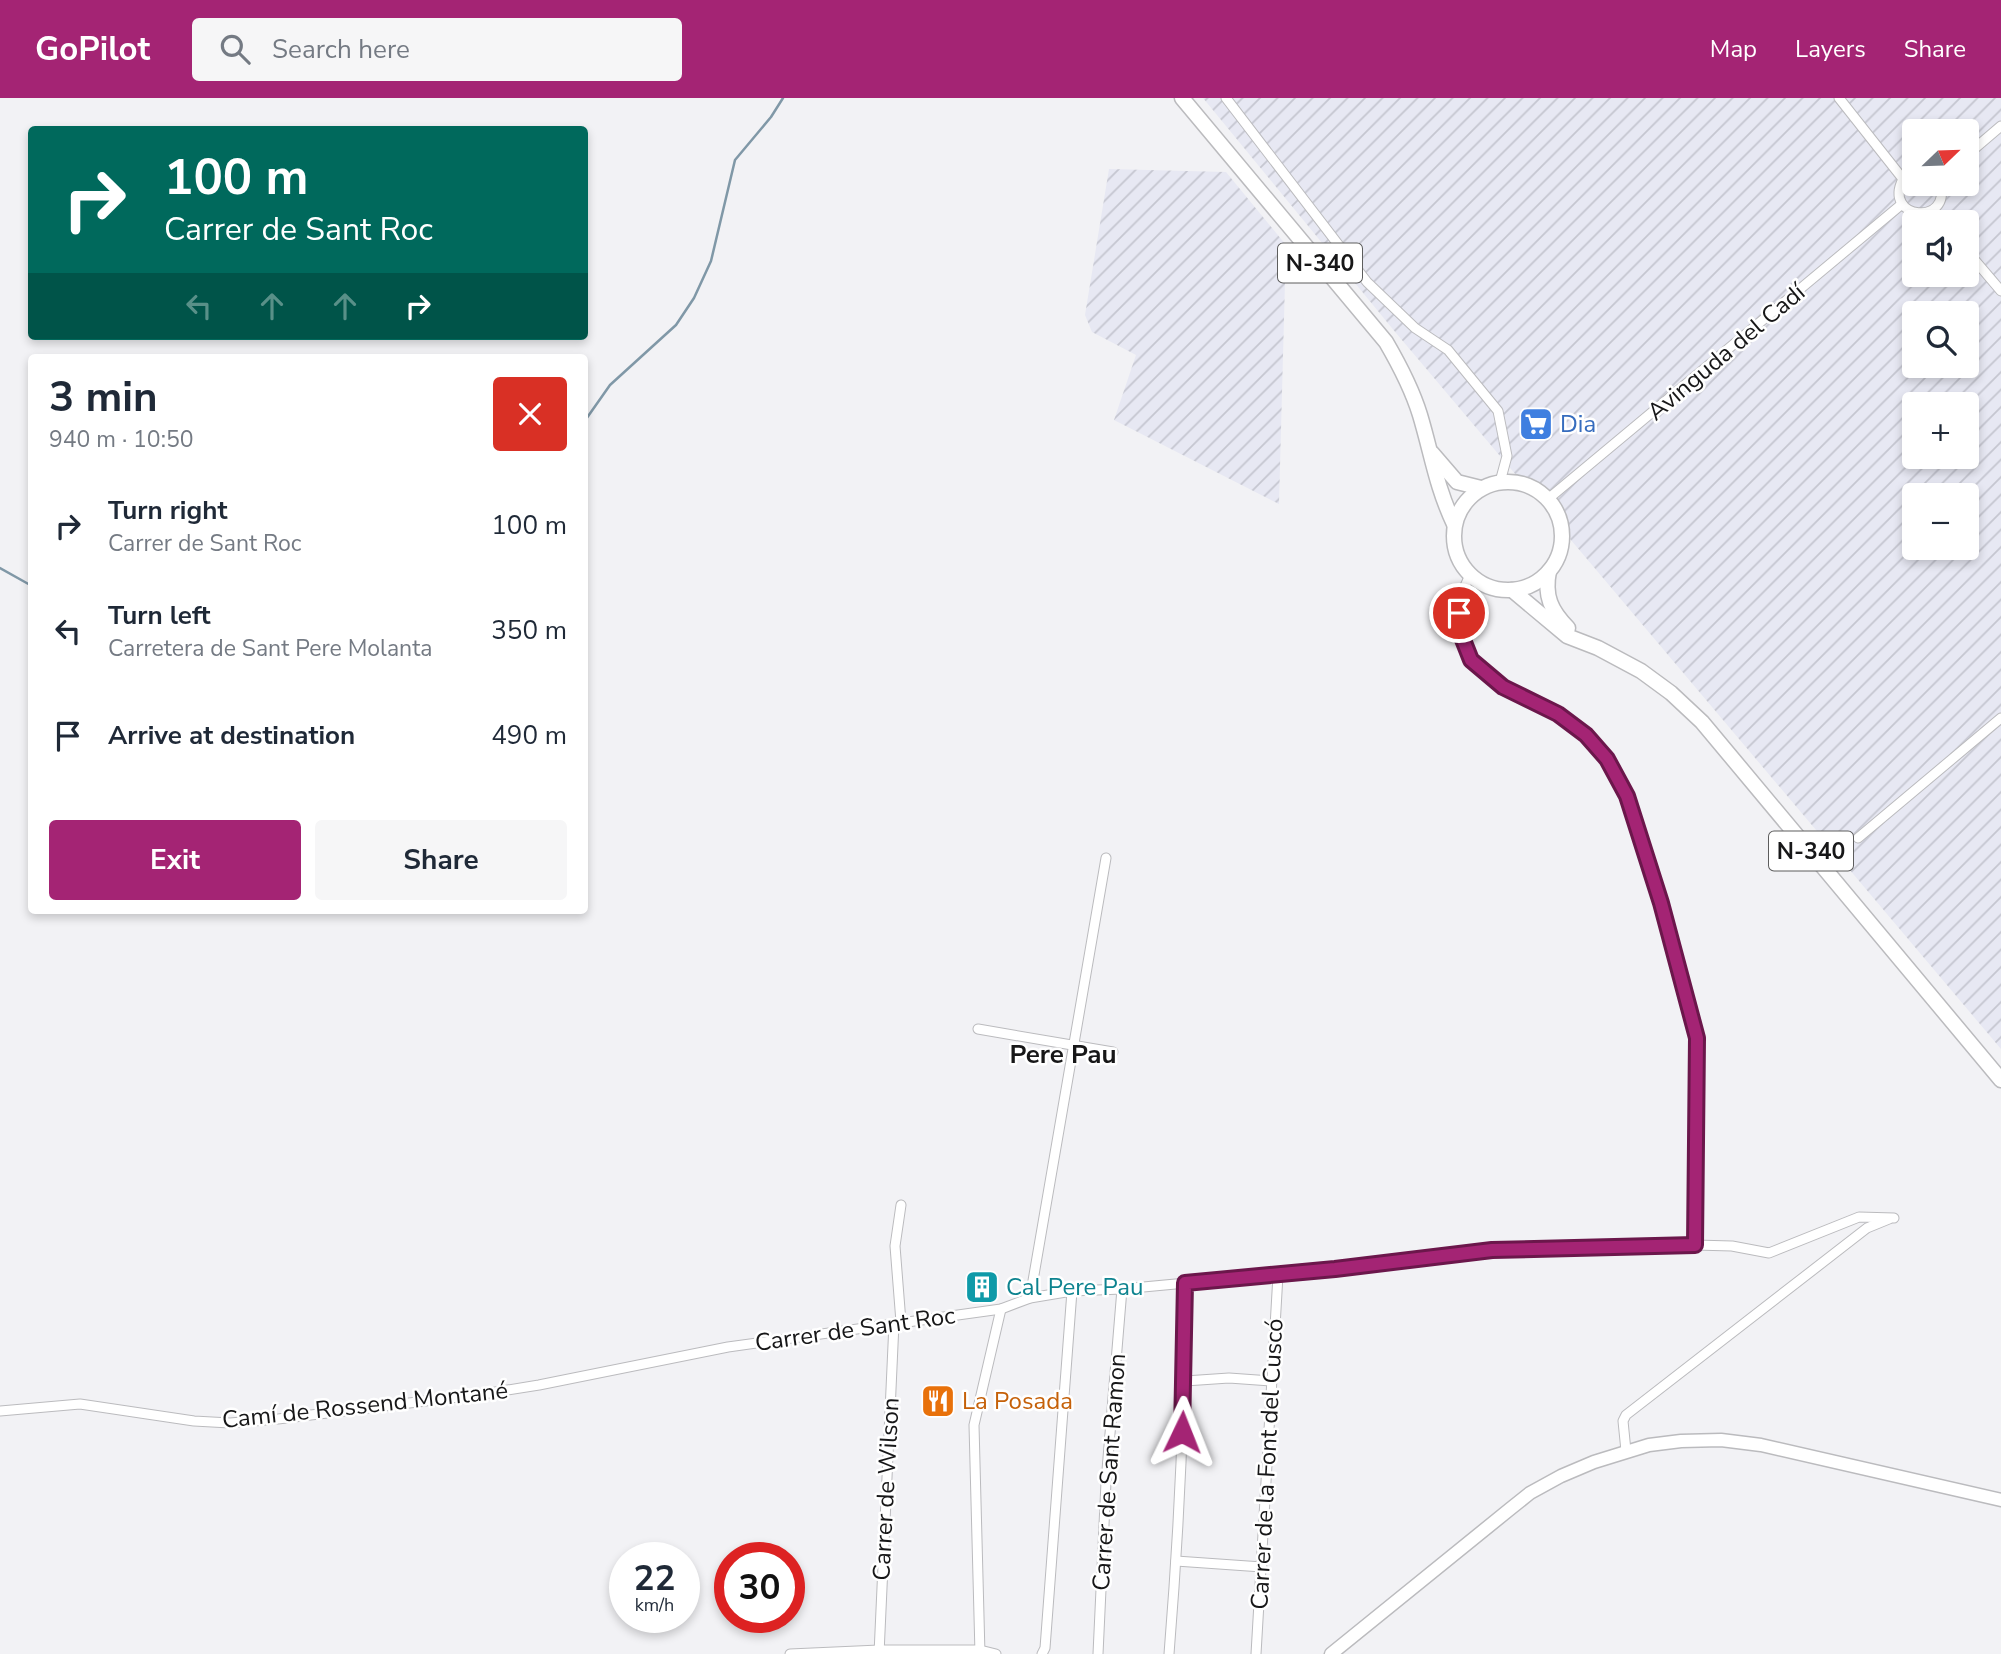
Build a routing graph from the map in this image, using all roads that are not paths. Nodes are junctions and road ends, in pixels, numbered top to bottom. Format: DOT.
graph roads {
  1 [pos="1182,98"];
  2 [pos="1839,98"];
  3 [pos="1232,100"];
  4 [pos="2001,126"];
  5 [pos="1979,145"];
  6 [pos="1902,178"];
  7 [pos="1902,182"];
  8 [pos="1941,196"];
  9 [pos="1902,204"];
  10 [pos="1910,210"];
  11 [pos="1933,210"];
  12 [pos="1979,265"];
  13 [pos="2001,291"];
  14 [pos="1427,446"];
  15 [pos="1500,482"];
  16 [pos="1481,488"];
  17 [pos="1548,499"];
  18 [pos="1454,524"];
  19 [pos="1549,571"];
  20 [pos="1470,575"];
  21 [pos="1511,590"];
  22 [pos="1598,648"];
  23 [pos="2001,718"];
  24 [pos="1858,838"];
  25 [pos="1106,858"];
  26 [pos="978,1029"];
  27 [pos="1075,1046"];
  28 [pos="1113,1052"];
  29 [pos="2001,1080"];
  30 [pos="901,1205"];
  31 [pos="1695,1245"];
  32 [pos="1278,1275"];
  33 [pos="1185,1283"];
  34 [pos="1122,1289"];
  35 [pos="1072,1291"];
  36 [pos="1030,1298"];
  37 [pos="1001,1309"];
  38 [pos="897,1323"];
  39 [pos="728,1347"];
  40 [pos="1185,1381"];
  41 [pos="1271,1381"];
  42 [pos="0,1411"];
  43 [pos="1626,1451"];
  44 [pos="2001,1500"];
  45 [pos="1177,1561"];
  46 [pos="1262,1567"];
  47 [pos="879,1652"];
  48 [pos="980,1652"];
  49 [pos="790,1654"];
  50 [pos="996,1654"];
  51 [pos="1042,1654"];
  52 [pos="1098,1654"];
  53 [pos="1169,1654"];
  54 [pos="1256,1654"];
  55 [pos="1331,1654"];
  1 -- 14 [label="main road, N-340"];
  2 -- 6 [label="street"];
  3 -- 15 [label="street"];
  4 -- 5 [label="street"];
  7 -- 9 [label="street"];
  8 -- 11 [label="street"];
  9 -- 10 [label="street"];
  9 -- 17 [label="street, Avinguda del Cadí"];
  12 -- 13 [label="street"];
  14 -- 16 [label="main road, N-340"];
  14 -- 18 [label="main road, N-340"];
  15 -- 16 [label="main road"];
  15 -- 17 [label="main road"];
  16 -- 18 [label="main road"];
  17 -- 19 [label="main road, N-340"];
  18 -- 20 [label="main road, N-340"];
  19 -- 21 [label="main road"];
  19 -- 22 [label="main road, N-340"];
  20 -- 21 [label="main road, N-340"];
  20 -- 31 [label="street"];
  21 -- 22 [label="main road, N-340"];
  22 -- 29 [label="main road, N-340"];
  23 -- 24 [label="street"];
  25 -- 27 [label="street"];
  26 -- 27 [label="street"];
  27 -- 28 [label="street"];
  27 -- 36 [label="street"];
  30 -- 38 [label="street, Carrer de Wilson"];
  31 -- 32 [label="street, Carrer de Sant Roc"];
  31 -- 43 [label="street, Carrer de Sant Roc"];
  32 -- 33 [label="street, Carrer de Sant Roc"];
  32 -- 41 [label="street, Carrer de la Font del Cuscó"];
  33 -- 34 [label="street, Carrer de Sant Roc"];
  33 -- 40 [label="street"];
  34 -- 35 [label="street, Carrer de Sant Roc"];
  34 -- 52 [label="street, Carrer de Sant Ramon"];
  35 -- 36 [label="street, Carrer de Sant Roc"];
  35 -- 51 [label="street"];
  36 -- 37 [label="street, Carrer de Sant Roc"];
  37 -- 38 [label="street, Carrer de Sant Roc"];
  37 -- 48 [label="street"];
  38 -- 39 [label="street, Carrer de Sant Roc"];
  38 -- 47 [label="street, Carrer de Wilson"];
  39 -- 42 [label="street, Camí de Rossend Montané"];
  40 -- 41 [label="street"];
  40 -- 45 [label="street"];
  41 -- 46 [label="street, Carrer de la Font del Cuscó"];
  43 -- 44 [label="street"];
  43 -- 55 [label="street"];
  45 -- 46 [label="street"];
  45 -- 53 [label="street"];
  46 -- 54 [label="street, Carrer de la Font del Cuscó"];
  47 -- 48 [label="street"];
  47 -- 49 [label="street"];
  48 -- 50 [label="street"];
}
